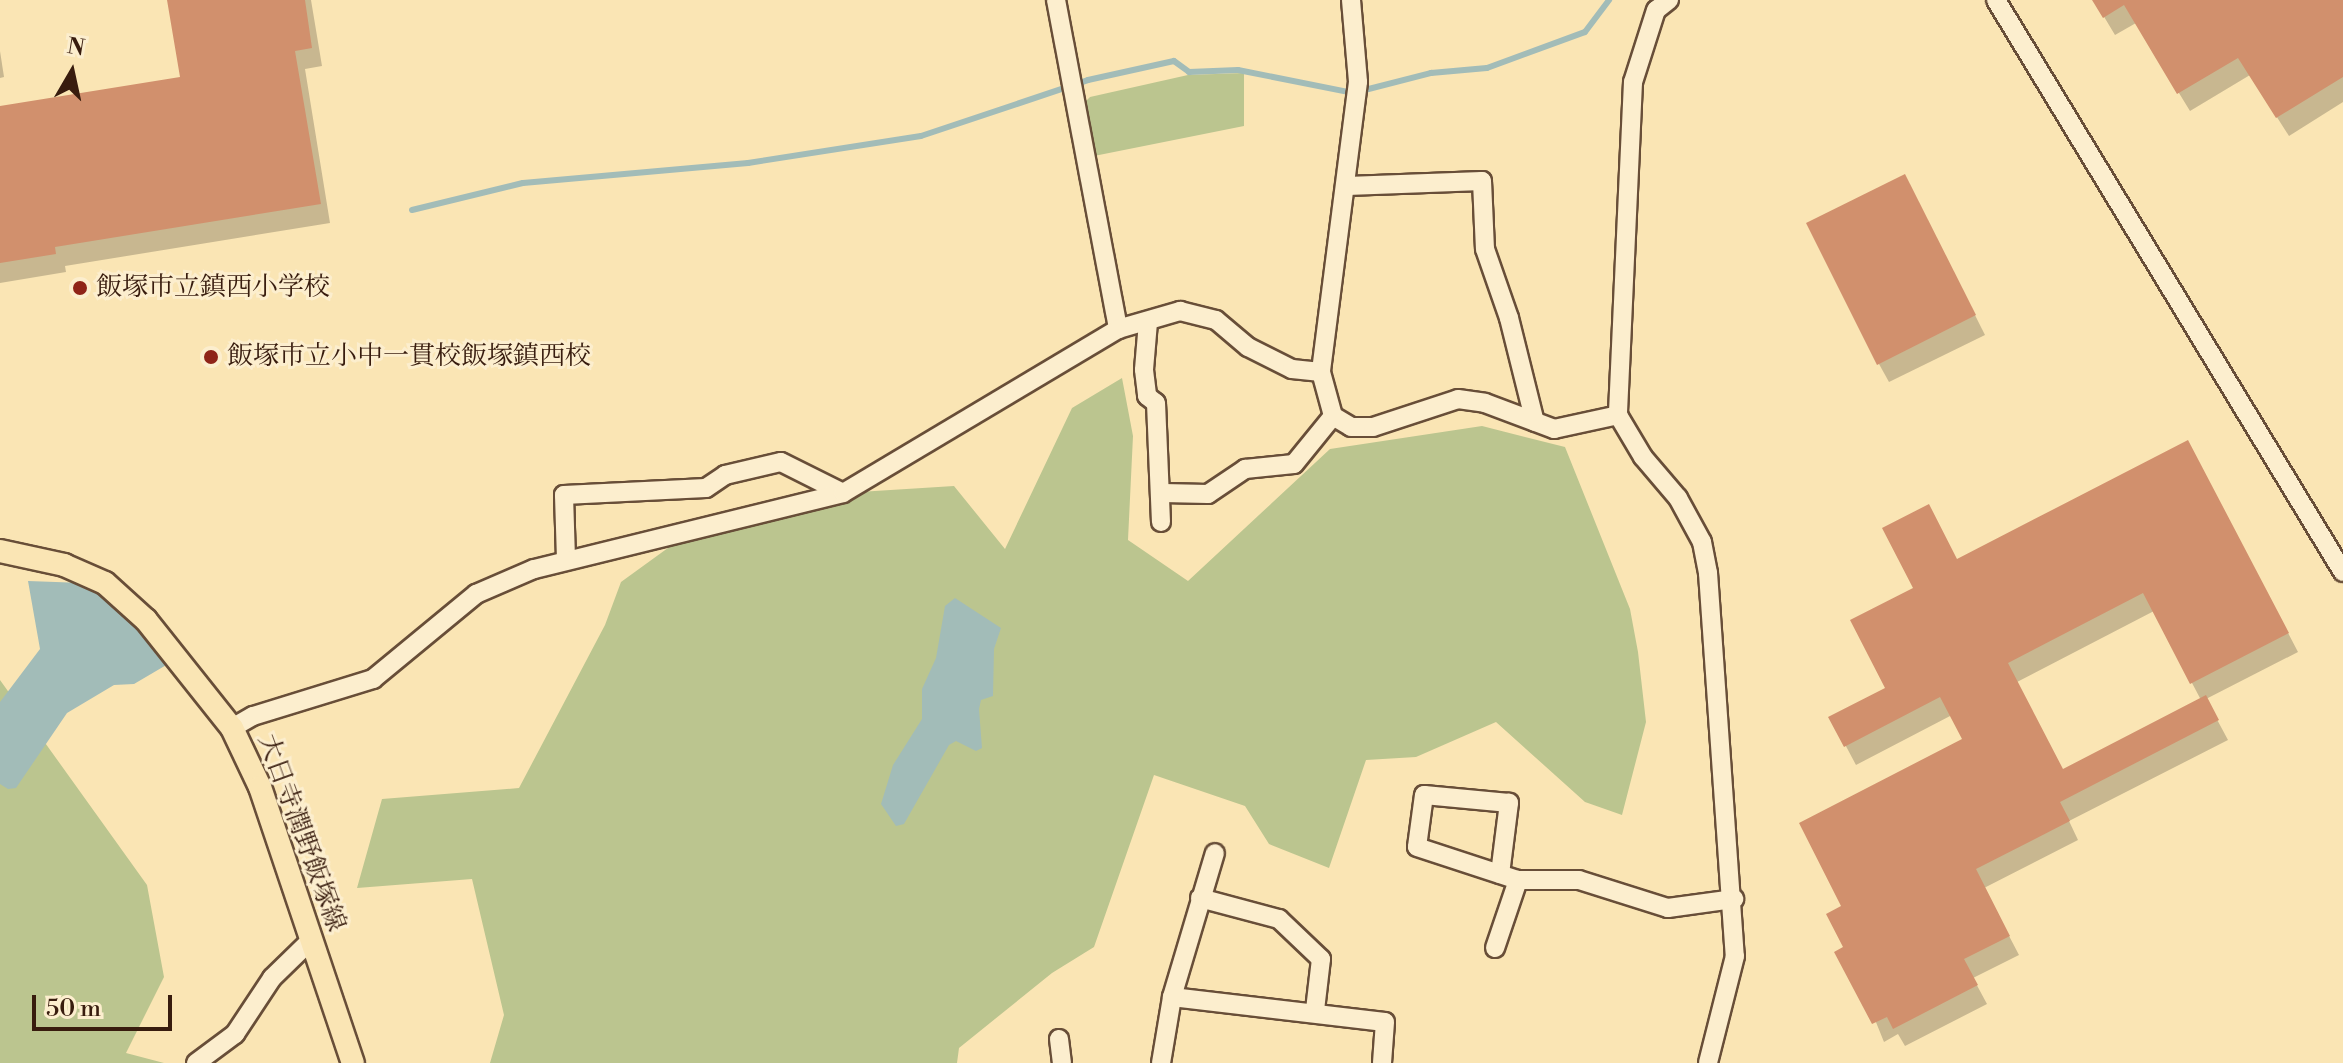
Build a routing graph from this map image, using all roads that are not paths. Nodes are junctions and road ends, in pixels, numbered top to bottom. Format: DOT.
graph roads {
  1 [pos="1056,0"];
  2 [pos="1351,0"];
  3 [pos="1669,0"];
  4 [pos="1996,0"];
  5 [pos="1347,186"];
  6 [pos="1148,322"];
  7 [pos="1118,329"];
  8 [pos="1321,372"];
  9 [pos="1618,415"];
  10 [pos="1333,416"];
  11 [pos="1535,422"];
  12 [pos="843,493"];
  13 [pos="1163,493"];
  14 [pos="1161,522"];
  15 [pos="0,551"];
  16 [pos="566,559"];
  17 [pos="2343,572"];
  18 [pos="232,728"];
  19 [pos="1215,853"];
  20 [pos="1509,877"];
  21 [pos="1200,898"];
  22 [pos="1734,899"];
  23 [pos="310,941"];
  24 [pos="1495,948"];
  25 [pos="1172,997"];
  26 [pos="1315,1010"];
  27 [pos="1059,1039"];
  28 [pos="196,1063"];
  29 [pos="353,1063"];
  30 [pos="1062,1063"];
  31 [pos="1161,1063"];
  32 [pos="1382,1063"];
  33 [pos="1708,1063"];
  1 -- 7 [label="street"];
  2 -- 5 [label="street"];
  3 -- 9 [label="street"];
  4 -- 17 [label="street"];
  5 -- 8 [label="street"];
  5 -- 11 [label="street"];
  6 -- 7 [label="street"];
  6 -- 8 [label="street"];
  6 -- 13 [label="street"];
  7 -- 12 [label="street"];
  8 -- 10 [label="street"];
  9 -- 11 [label="street"];
  9 -- 22 [label="street"];
  10 -- 11 [label="street"];
  10 -- 13 [label="street"];
  12 -- 16 [label="street"];
  12 -- 16 [label="street"];
  13 -- 14 [label="street"];
  15 -- 18 [label="main road, 大日寺潤野飯塚線"];
  16 -- 18 [label="street"];
  18 -- 23 [label="main road, 大日寺潤野飯塚線"];
  19 -- 21 [label="street"];
  20 -- 20 [label="street"];
  20 -- 22 [label="street"];
  20 -- 24 [label="street"];
  21 -- 25 [label="street"];
  21 -- 26 [label="street"];
  22 -- 33 [label="street"];
  23 -- 28 [label="street"];
  23 -- 29 [label="main road, 大日寺潤野飯塚線"];
  25 -- 26 [label="street"];
  25 -- 31 [label="street"];
  26 -- 32 [label="street"];
  27 -- 30 [label="street"];
}
